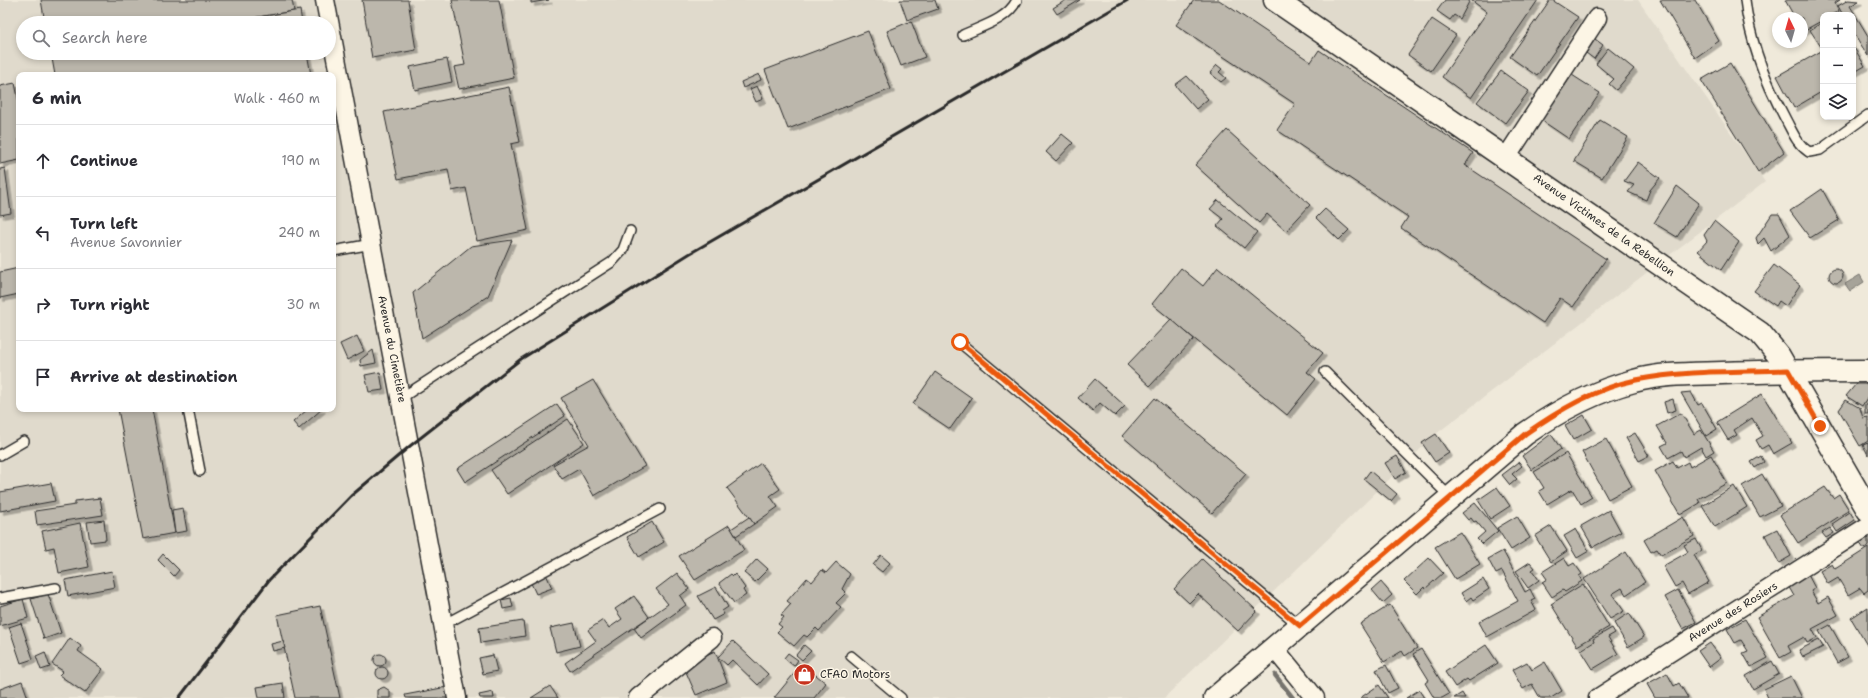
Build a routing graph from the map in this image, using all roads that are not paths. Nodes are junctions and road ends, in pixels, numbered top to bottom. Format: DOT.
graph roads {
  1 [pos="325,0"];
  2 [pos="1017,0"];
  3 [pos="1276,0"];
  4 [pos="1745,0"];
  5 [pos="327,16"];
  6 [pos="1597,18"];
  7 [pos="964,35"];
  8 [pos="333,60"];
  9 [pos="335,72"];
  10 [pos="337,88"];
  11 [pos="1868,115"];
  12 [pos="1506,158"];
  13 [pos="630,231"];
  14 [pos="372,244"];
  15 [pos="336,250"];
  16 [pos="960,342"];
  17 [pos="1788,370"];
  18 [pos="1868,371"];
  19 [pos="1324,372"];
  20 [pos="401,398"];
  21 [pos="189,412"];
  22 [pos="24,441"];
  23 [pos="0,455"];
  24 [pos="200,471"];
  25 [pos="1450,498"];
  26 [pos="660,509"];
  27 [pos="1868,510"];
  28 [pos="1868,526"];
  29 [pos="56,588"];
  30 [pos="0,598"];
  31 [pos="443,625"];
  32 [pos="1300,626"];
  33 [pos="712,638"];
  34 [pos="1274,648"];
  35 [pos="851,656"];
  36 [pos="457,698"];
  37 [pos="638,698"];
  38 [pos="901,698"];
  39 [pos="1215,698"];
  40 [pos="1315,698"];
  41 [pos="1598,698"];
  1 -- 5 [label="street, Avenue du Cimetière"];
  2 -- 7 [label="lane"];
  3 -- 12 [label="street, Avenue Victimes de la Rebellion"];
  4 -- 11 [label="lane"];
  6 -- 12 [label="street"];
  8 -- 9 [label="street, Avenue du Cimetière"];
  10 -- 14 [label="street, Avenue du Cimetière"];
  12 -- 17 [label="street, Avenue Victimes de la Rebellion"];
  13 -- 20 [label="lane"];
  14 -- 15 [label="lane"];
  14 -- 20 [label="street, Avenue du Cimetière"];
  16 -- 32 [label="lane"];
  17 -- 18 [label="street"];
  17 -- 25 [label="street"];
  17 -- 27 [label="street, Avenue Victimes de la Rebellion"];
  19 -- 25 [label="lane"];
  20 -- 31 [label="street, Avenue du Cimetière"];
  21 -- 24 [label="lane"];
  22 -- 23 [label="lane"];
  25 -- 32 [label="street"];
  26 -- 31 [label="lane"];
  28 -- 41 [label="street, Avenue des Rosiers"];
  29 -- 30 [label="lane"];
  31 -- 36 [label="street, Avenue du Cimetière"];
  32 -- 34 [label="street"];
  33 -- 37 [label="street"];
  34 -- 39 [label="street"];
  34 -- 40 [label="street"];
  35 -- 38 [label="lane"];
}
